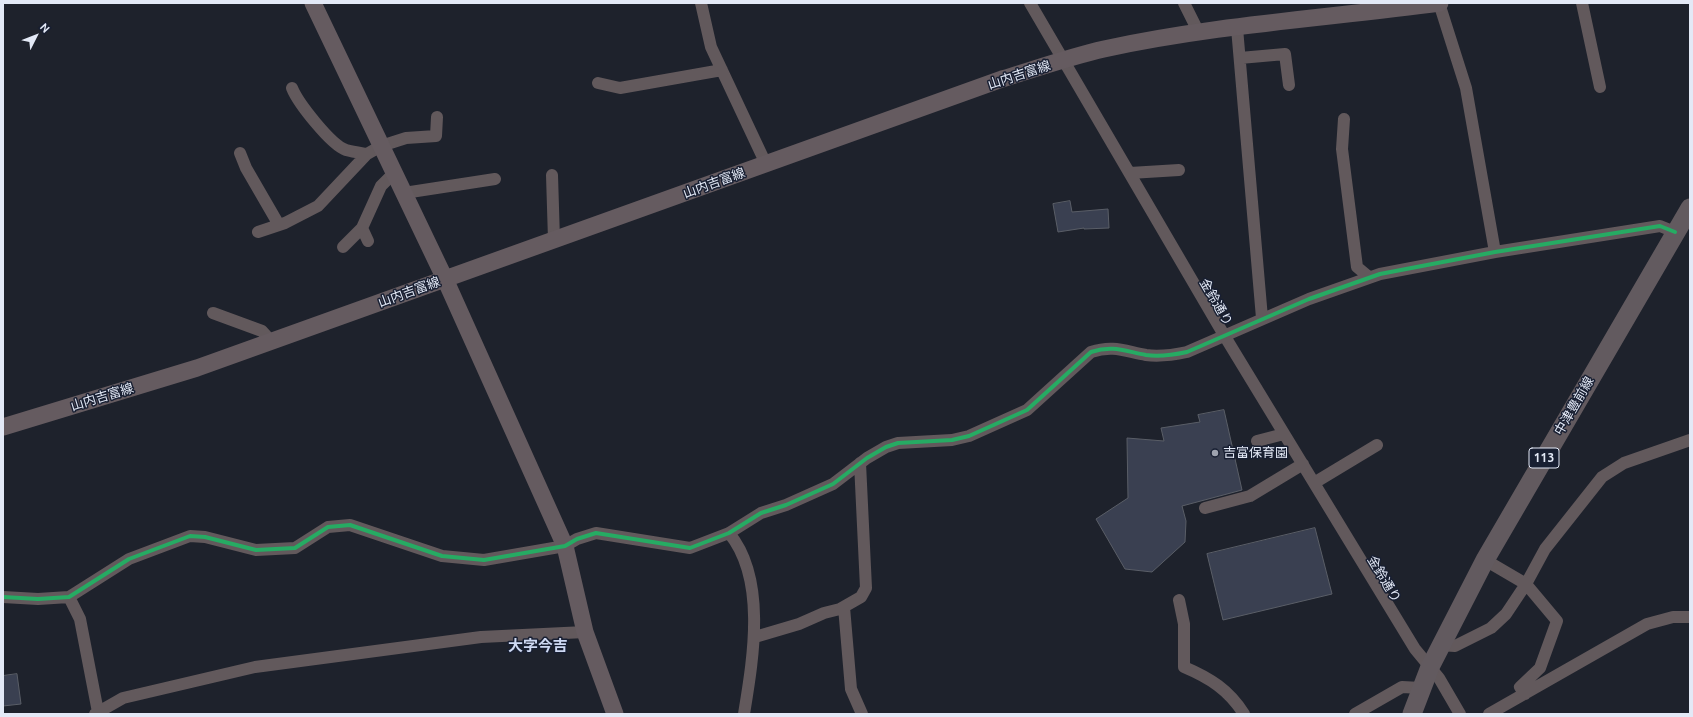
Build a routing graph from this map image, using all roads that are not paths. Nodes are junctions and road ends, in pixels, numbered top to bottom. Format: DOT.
graph roads {
  1 [pos="313,3"];
  2 [pos="701,3"];
  3 [pos="1030,3"];
  4 [pos="1184,3"];
  5 [pos="1439,3"];
  6 [pos="1582,3"];
  7 [pos="1382,7"];
  8 [pos="1237,28"];
  9 [pos="1199,33"];
  10 [pos="1240,58"];
  11 [pos="1064,61"];
  12 [pos="722,70"];
  13 [pos="598,83"];
  14 [pos="1289,85"];
  15 [pos="1600,87"];
  16 [pos="292,88"];
  17 [pos="437,117"];
  18 [pos="1344,119"];
  19 [pos="374,150"];
  20 [pos="240,153"];
  21 [pos="766,164"];
  22 [pos="1179,170"];
  23 [pos="394,173"];
  24 [pos="1130,173"];
  25 [pos="552,175"];
  26 [pos="495,179"];
  27 [pos="404,193"];
  28 [pos="1690,208"];
  29 [pos="279,225"];
  30 [pos="362,228"];
  31 [pos="258,232"];
  32 [pos="1675,232"];
  33 [pos="554,240"];
  34 [pos="368,241"];
  35 [pos="343,247"];
  36 [pos="1495,252"];
  37 [pos="1369,277"];
  38 [pos="445,279"];
  39 [pos="213,313"];
  40 [pos="1262,318"];
  41 [pos="1224,335"];
  42 [pos="271,341"];
  43 [pos="3,427"];
  44 [pos="1284,434"];
  45 [pos="1690,440"];
  46 [pos="1256,441"];
  47 [pos="1377,444"];
  48 [pos="860,463"];
  49 [pos="1303,464"];
  50 [pos="1314,483"];
  51 [pos="1205,508"];
  52 [pos="729,533"];
  53 [pos="565,546"];
  54 [pos="1485,560"];
  55 [pos="1526,584"];
  56 [pos="3,597"];
  57 [pos="69,597"];
  58 [pos="1179,600"];
  59 [pos="844,607"];
  60 [pos="1690,616"];
  61 [pos="585,632"];
  62 [pos="755,636"];
  63 [pos="1440,645"];
  64 [pos="1430,667"];
  65 [pos="1421,688"];
  66 [pos="1525,694"];
  67 [pos="102,712"];
  68 [pos="615,714"];
  69 [pos="744,714"];
  70 [pos="862,714"];
  71 [pos="1244,714"];
  72 [pos="1356,714"];
  73 [pos="1412,714"];
  74 [pos="1460,714"];
  75 [pos="1489,714"];
  1 -- 19 [label="main road"];
  2 -- 12 [label="street"];
  3 -- 11 [label="street, 金鈴通り"];
  4 -- 9 [label="street"];
  5 -- 7 [label="main road, 山内吉富線"];
  5 -- 36 [label="street"];
  6 -- 15 [label="street"];
  7 -- 8 [label="main road, 山内吉富線"];
  8 -- 9 [label="main road, 山内吉富線"];
  8 -- 10 [label="street"];
  9 -- 11 [label="main road, 山内吉富線"];
  10 -- 14 [label="street"];
  10 -- 40 [label="street"];
  11 -- 21 [label="main road, 山内吉富線"];
  11 -- 24 [label="street, 金鈴通り"];
  12 -- 13 [label="street"];
  12 -- 21 [label="street"];
  16 -- 19 [label="street"];
  17 -- 19 [label="street"];
  18 -- 37 [label="street"];
  19 -- 23 [label="main road"];
  19 -- 29 [label="street"];
  20 -- 29 [label="street"];
  21 -- 33 [label="main road, 山内吉富線"];
  22 -- 24 [label="street"];
  23 -- 27 [label="main road"];
  23 -- 30 [label="street"];
  24 -- 41 [label="street, 金鈴通り"];
  25 -- 33 [label="street"];
  26 -- 27 [label="street"];
  27 -- 38 [label="main road"];
  28 -- 32 [label="main road, 中津豊前線 / 113"];
  29 -- 31 [label="street"];
  30 -- 34 [label="street"];
  30 -- 35 [label="street"];
  32 -- 36 [label="street"];
  32 -- 54 [label="main road, 中津豊前線 / 113"];
  33 -- 38 [label="main road, 山内吉富線"];
  36 -- 37 [label="street"];
  37 -- 40 [label="street"];
  38 -- 42 [label="main road, 山内吉富線"];
  38 -- 53 [label="main road"];
  39 -- 42 [label="street"];
  40 -- 41 [label="street"];
  41 -- 44 [label="street, 金鈴通り"];
  41 -- 48 [label="street"];
  42 -- 43 [label="main road, 山内吉富線"];
  44 -- 46 [label="street"];
  44 -- 49 [label="street, 金鈴通り"];
  45 -- 55 [label="street"];
  47 -- 50 [label="street"];
  48 -- 52 [label="street"];
  48 -- 59 [label="street"];
  49 -- 50 [label="street, 金鈴通り"];
  49 -- 51 [label="street"];
  50 -- 64 [label="street, 金鈴通り"];
  52 -- 53 [label="street"];
  52 -- 62 [label="street"];
  53 -- 57 [label="street"];
  53 -- 61 [label="main road"];
  54 -- 55 [label="street"];
  54 -- 63 [label="main road, 中津豊前線 / 113"];
  55 -- 63 [label="street"];
  55 -- 66 [label="street"];
  56 -- 57 [label="street"];
  57 -- 67 [label="street"];
  58 -- 71 [label="street"];
  59 -- 62 [label="street"];
  59 -- 70 [label="street"];
  60 -- 66 [label="street"];
  61 -- 67 [label="street"];
  61 -- 68 [label="main road"];
  62 -- 69 [label="street"];
  63 -- 64 [label="main road, 中津豊前線 / 113"];
  64 -- 65 [label="main road, 中津豊前線 / 113"];
  64 -- 74 [label="street, 金鈴通り"];
  65 -- 72 [label="street"];
  65 -- 73 [label="main road, 中津豊前線 / 113"];
  66 -- 75 [label="street"];
}
